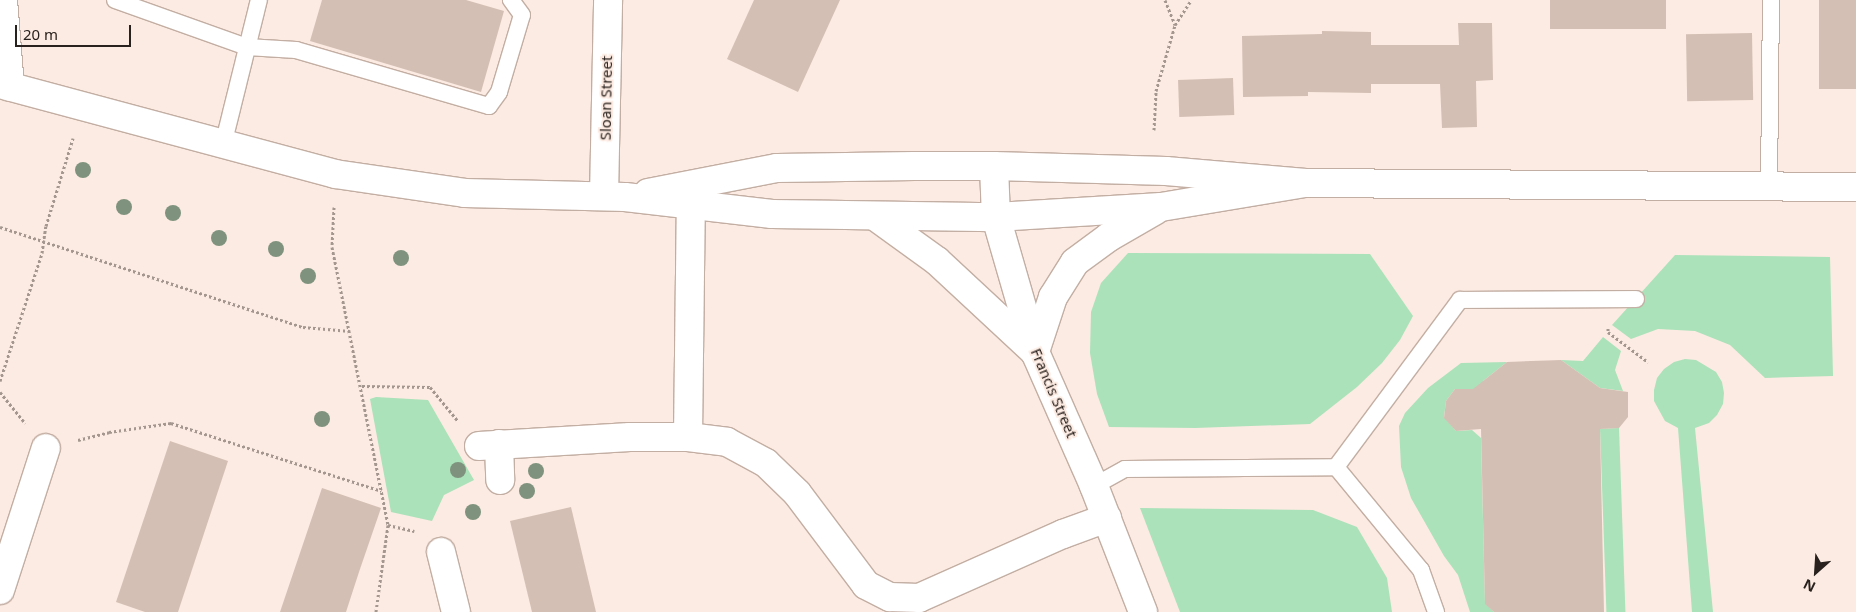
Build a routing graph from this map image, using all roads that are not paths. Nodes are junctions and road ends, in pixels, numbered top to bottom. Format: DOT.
graph roads {
  1 [pos="3,0"];
  2 [pos="115,0"];
  3 [pos="259,0"];
  4 [pos="511,0"];
  5 [pos="608,0"];
  6 [pos="1771,0"];
  7 [pos="248,47"];
  8 [pos="5,85"];
  9 [pos="223,145"];
  10 [pos="994,166"];
  11 [pos="1305,182"];
  12 [pos="1769,187"];
  13 [pos="1856,187"];
  14 [pos="615,197"];
  15 [pos="691,206"];
  16 [pos="1162,207"];
  17 [pos="876,217"];
  18 [pos="996,217"];
  19 [pos="1636,299"];
  20 [pos="1035,352"];
  21 [pos="688,437"];
  22 [pos="46,448"];
  23 [pos="1336,467"];
  24 [pos="500,480"];
  25 [pos="1094,486"];
  26 [pos="1107,518"];
  27 [pos="441,552"];
  28 [pos="0,590"];
  29 [pos="456,612"];
  30 [pos="1144,612"];
  31 [pos="1436,612"];
  1 -- 8 [label="main road"];
  2 -- 7 [label="lane"];
  3 -- 7 [label="lane"];
  4 -- 7 [label="lane"];
  5 -- 14 [label="main road, Sloan Street"];
  6 -- 12 [label="lane"];
  7 -- 9 [label="lane"];
  8 -- 9 [label="main road"];
  9 -- 14 [label="main road"];
  10 -- 11 [label="main road"];
  10 -- 14 [label="main road"];
  10 -- 18 [label="main road, Francis Street"];
  11 -- 12 [label="main road"];
  11 -- 16 [label="main road"];
  12 -- 13 [label="main road"];
  14 -- 15 [label="main road"];
  15 -- 17 [label="main road"];
  15 -- 21 [label="main road"];
  16 -- 18 [label="main road"];
  16 -- 20 [label="main road"];
  17 -- 18 [label="main road"];
  17 -- 20 [label="main road"];
  18 -- 20 [label="main road, Francis Street"];
  19 -- 23 [label="lane"];
  20 -- 25 [label="main road, Francis Street"];
  21 -- 24 [label="main road"];
  21 -- 26 [label="main road"];
  22 -- 28 [label="main road"];
  23 -- 25 [label="lane"];
  23 -- 31 [label="lane"];
  25 -- 26 [label="main road, Francis Street"];
  26 -- 30 [label="main road, Francis Street"];
  27 -- 29 [label="main road"];
}
